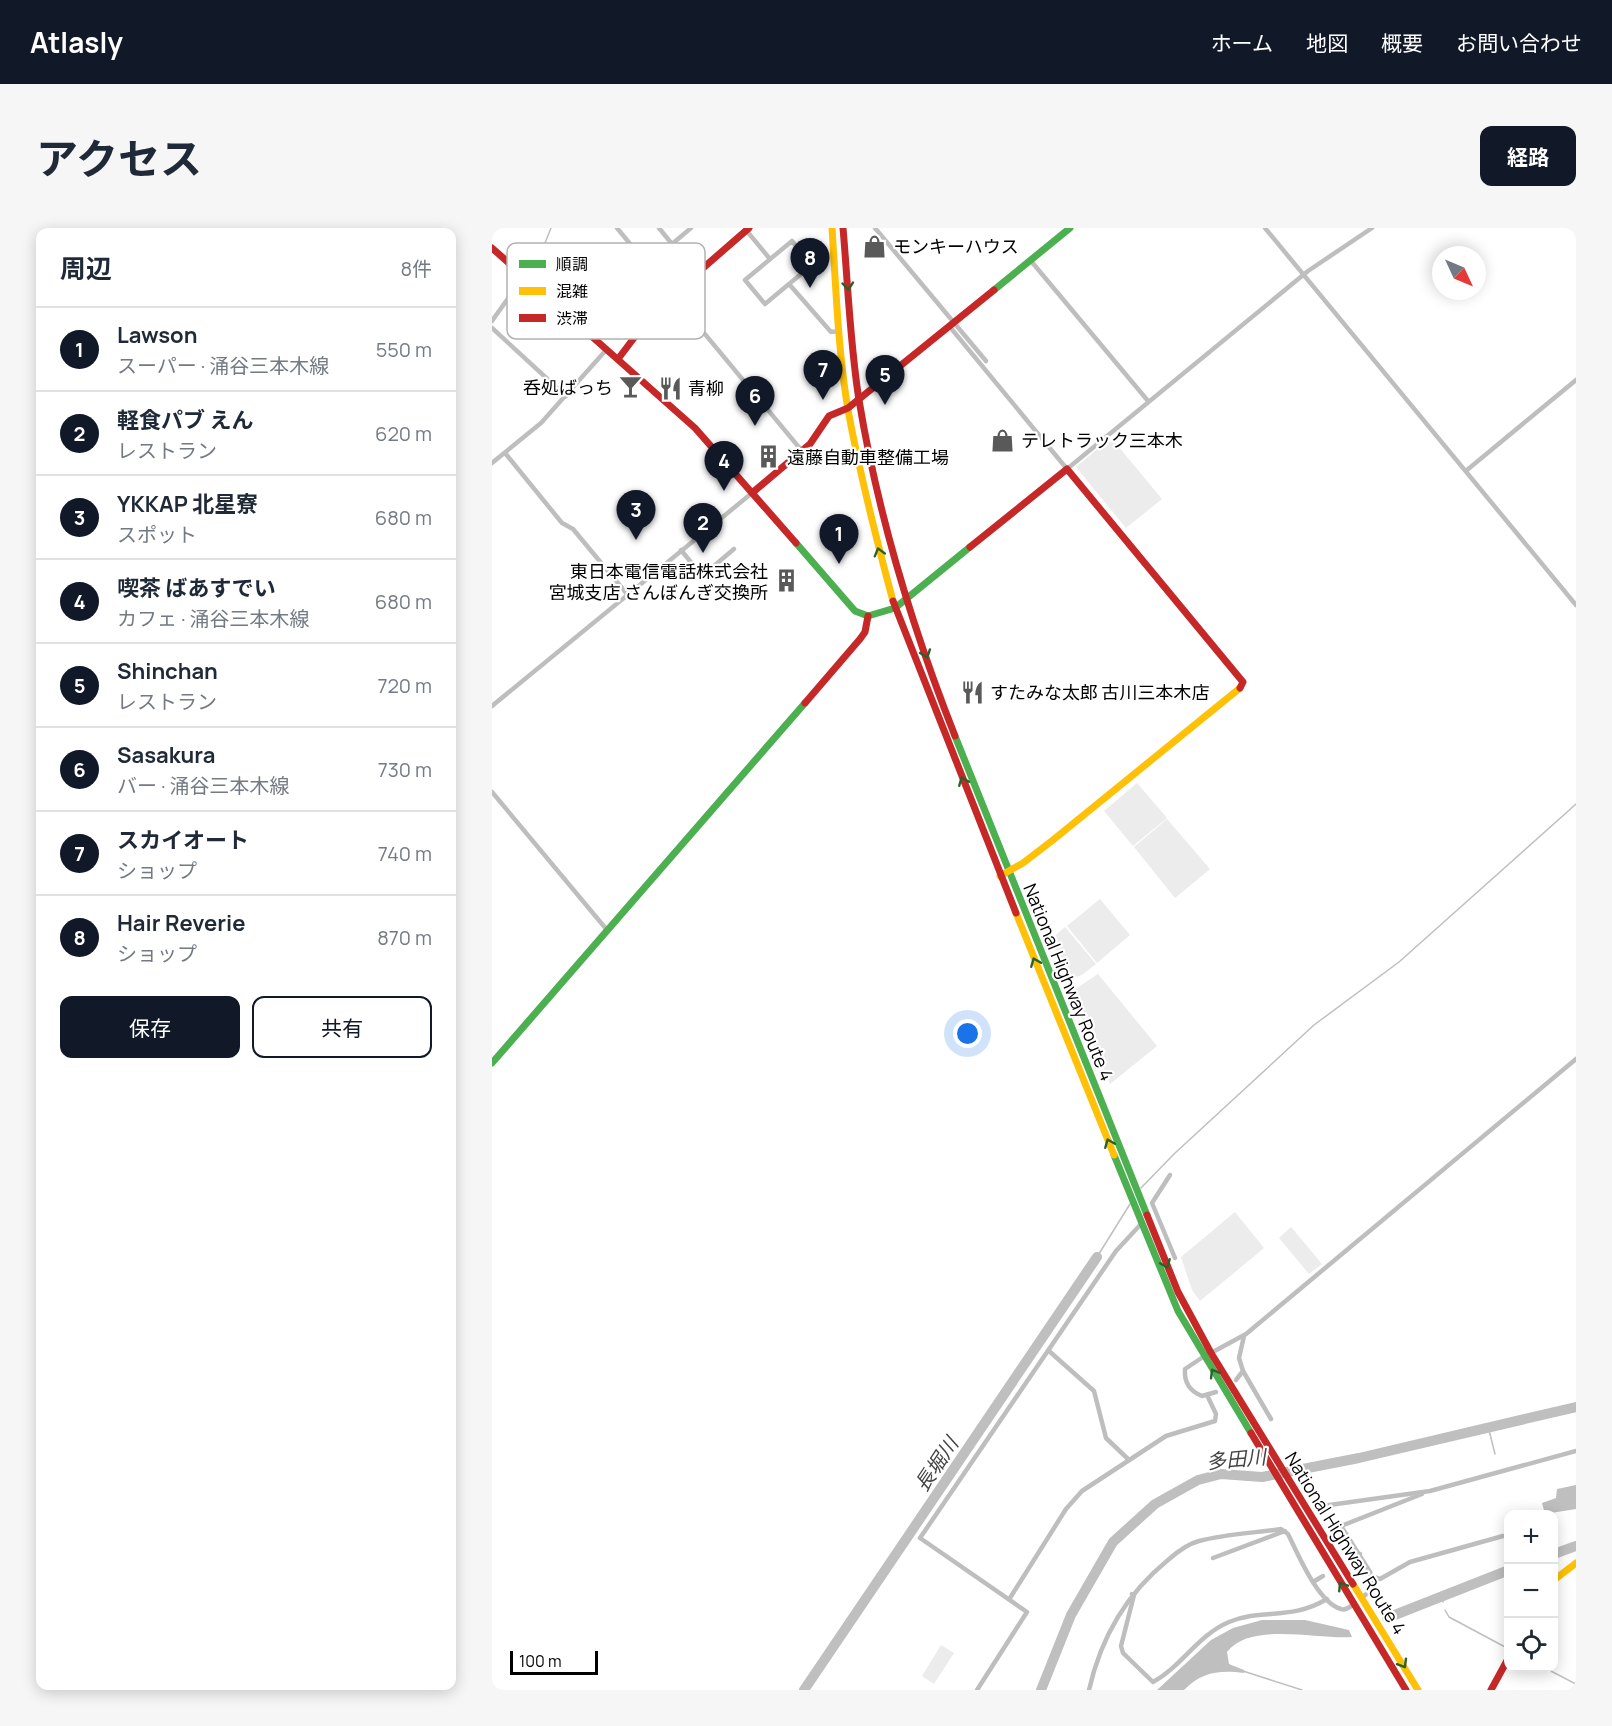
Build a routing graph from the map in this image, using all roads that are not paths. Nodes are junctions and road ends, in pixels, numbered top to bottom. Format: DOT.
graph roads {
  1 [pos="617,228"];
  2 [pos="658,228"];
  3 [pos="691,228"];
  4 [pos="832,228"];
  5 [pos="843,228"];
  6 [pos="875,228"];
  7 [pos="1070,228"];
  8 [pos="1265,228"];
  9 [pos="1372,228"];
  10 [pos="747,229"];
  11 [pos="630,243"];
  12 [pos="671,243"];
  13 [pos="673,243"];
  14 [pos="492,248"];
  15 [pos="770,259"];
  16 [pos="507,261"];
  17 [pos="1031,261"];
  18 [pos="705,265"];
  19 [pos="1304,274"];
  20 [pos="789,284"];
  21 [pos="507,300"];
  22 [pos="492,321"];
  23 [pos="952,325"];
  24 [pos="492,328"];
  25 [pos="839,331"];
  26 [pos="705,335"];
  27 [pos="596,339"];
  28 [pos="632,339"];
  29 [pos="607,349"];
  30 [pos="618,358"];
  31 [pos="986,361"];
  32 [pos="1576,380"];
  33 [pos="566,396"];
  34 [pos="859,398"];
  35 [pos="1148,402"];
  36 [pos="848,408"];
  37 [pos="802,451"];
  38 [pos="505,453"];
  39 [pos="492,463"];
  40 [pos="1067,469"];
  41 [pos="1467,470"];
  42 [pos="752,493"];
  43 [pos="734,549"];
  44 [pos="681,550"];
  45 [pos="627,594"];
  46 [pos="906,599"];
  47 [pos="1576,605"];
  48 [pos="895,608"];
  49 [pos="868,616"];
  50 [pos="492,706"];
  51 [pos="492,792"];
  52 [pos="1009,872"];
  53 [pos="1000,876"];
  54 [pos="607,930"];
  55 [pos="1576,1059"];
  56 [pos="492,1063"];
  57 [pos="1170,1175"];
  58 [pos="1158,1218"];
  59 [pos="1143,1221"];
  60 [pos="1175,1258"];
  61 [pos="1245,1334"];
  62 [pos="1049,1350"];
  63 [pos="1211,1353"];
  64 [pos="1203,1357"];
  65 [pos="1243,1371"];
  66 [pos="1236,1380"];
  67 [pos="1216,1392"];
  68 [pos="1207,1395"];
  69 [pos="1271,1419"];
  70 [pos="1576,1451"];
  71 [pos="1128,1460"];
  72 [pos="1430,1491"];
  73 [pos="1315,1507"];
  74 [pos="1285,1531"];
  75 [pos="1503,1536"];
  76 [pos="1360,1554"];
  77 [pos="1213,1558"];
  78 [pos="1352,1559"];
  79 [pos="1576,1563"];
  80 [pos="1323,1576"];
  81 [pos="1371,1576"];
  82 [pos="1558,1577"];
  83 [pos="1313,1582"];
  84 [pos="1132,1594"];
  85 [pos="1363,1597"];
  86 [pos="1010,1598"];
  87 [pos="1327,1599"];
  88 [pos="1354,1604"];
  89 [pos="1504,1666"];
  90 [pos="977,1690"];
  91 [pos="1089,1690"];
  92 [pos="1406,1690"];
  93 [pos="1418,1690"];
  94 [pos="1491,1690"];
  1 -- 11 [label="street"];
  2 -- 12 [label="street"];
  3 -- 13 [label="street"];
  4 -- 25 [label="main road, National Highway Route 4"];
  5 -- 34 [label="main road, National Highway Route 4, one-way"];
  6 -- 23 [label="street"];
  7 -- 17 [label="main road"];
  8 -- 19 [label="street"];
  9 -- 19 [label="street"];
  10 -- 15 [label="street"];
  10 -- 18 [label="main road"];
  14 -- 16 [label="main road"];
  15 -- 20 [label="street"];
  15 -- 20 [label="street"];
  17 -- 23 [label="main road"];
  17 -- 35 [label="street"];
  19 -- 35 [label="street"];
  19 -- 41 [label="street"];
  20 -- 25 [label="street"];
  21 -- 22 [label="street"];
  23 -- 31 [label="street"];
  23 -- 34 [label="main road"];
  23 -- 40 [label="street"];
  24 -- 33 [label="street"];
  25 -- 36 [label="main road, National Highway Route 4"];
  26 -- 37 [label="street"];
  27 -- 29 [label="main road"];
  28 -- 30 [label="main road"];
  29 -- 30 [label="main road"];
  29 -- 33 [label="street"];
  30 -- 42 [label="main road"];
  32 -- 41 [label="street"];
  33 -- 38 [label="street"];
  34 -- 36 [label="main road"];
  34 -- 46 [label="main road, National Highway Route 4"];
  35 -- 40 [label="street"];
  36 -- 37 [label="main road"];
  48 -- 36 [label="main road, National Highway Route 4, one-way"];
  37 -- 42 [label="main road"];
  38 -- 39 [label="street"];
  38 -- 45 [label="street"];
  40 -- 46 [label="main road"];
  40 -- 52 [label="main road"];
  41 -- 47 [label="street"];
  42 -- 44 [label="street"];
  42 -- 49 [label="main road"];
  43 -- 44 [label="street"];
  44 -- 45 [label="street"];
  45 -- 50 [label="street"];
  46 -- 48 [label="main road"];
  46 -- 52 [label="main road, National Highway Route 4, one-way"];
  48 -- 49 [label="main road"];
  53 -- 48 [label="main road, National Highway Route 4, one-way"];
  49 -- 54 [label="main road"];
  51 -- 54 [label="street"];
  52 -- 53 [label="main road"];
  52 -- 59 [label="main road, National Highway Route 4"];
  59 -- 53 [label="main road, National Highway Route 4, one-way"];
  54 -- 56 [label="main road"];
  55 -- 61 [label="street"];
  57 -- 58 [label="street"];
  58 -- 59 [label="street"];
  58 -- 60 [label="street"];
  59 -- 62 [label="street"];
  59 -- 63 [label="main road, National Highway Route 4, one-way"];
  59 -- 64 [label="main road, National Highway Route 4"];
  61 -- 63 [label="street"];
  61 -- 65 [label="street"];
  62 -- 71 [label="street"];
  62 -- 86 [label="street"];
  63 -- 85 [label="main road, National Highway Route 4"];
  64 -- 68 [label="street"];
  88 -- 64 [label="main road, National Highway Route 4, one-way"];
  65 -- 66 [label="street"];
  65 -- 69 [label="street"];
  67 -- 68 [label="street"];
  68 -- 71 [label="street"];
  70 -- 72 [label="street"];
  71 -- 86 [label="street"];
  72 -- 73 [label="street"];
  72 -- 76 [label="street"];
  74 -- 77 [label="street"];
  74 -- 83 [label="street"];
  74 -- 84 [label="street"];
  75 -- 81 [label="street"];
  76 -- 78 [label="street"];
  76 -- 81 [label="street"];
  79 -- 82 [label="main road"];
  80 -- 83 [label="street"];
  81 -- 85 [label="street"];
  83 -- 87 [label="street"];
  84 -- 87 [label="street"];
  84 -- 91 [label="street"];
  85 -- 93 [label="main road, National Highway Route 4, one-way"];
  86 -- 90 [label="street"];
  87 -- 88 [label="street"];
  88 -- 92 [label="main road, National Highway Route 4"];
  89 -- 94 [label="main road"];
}
